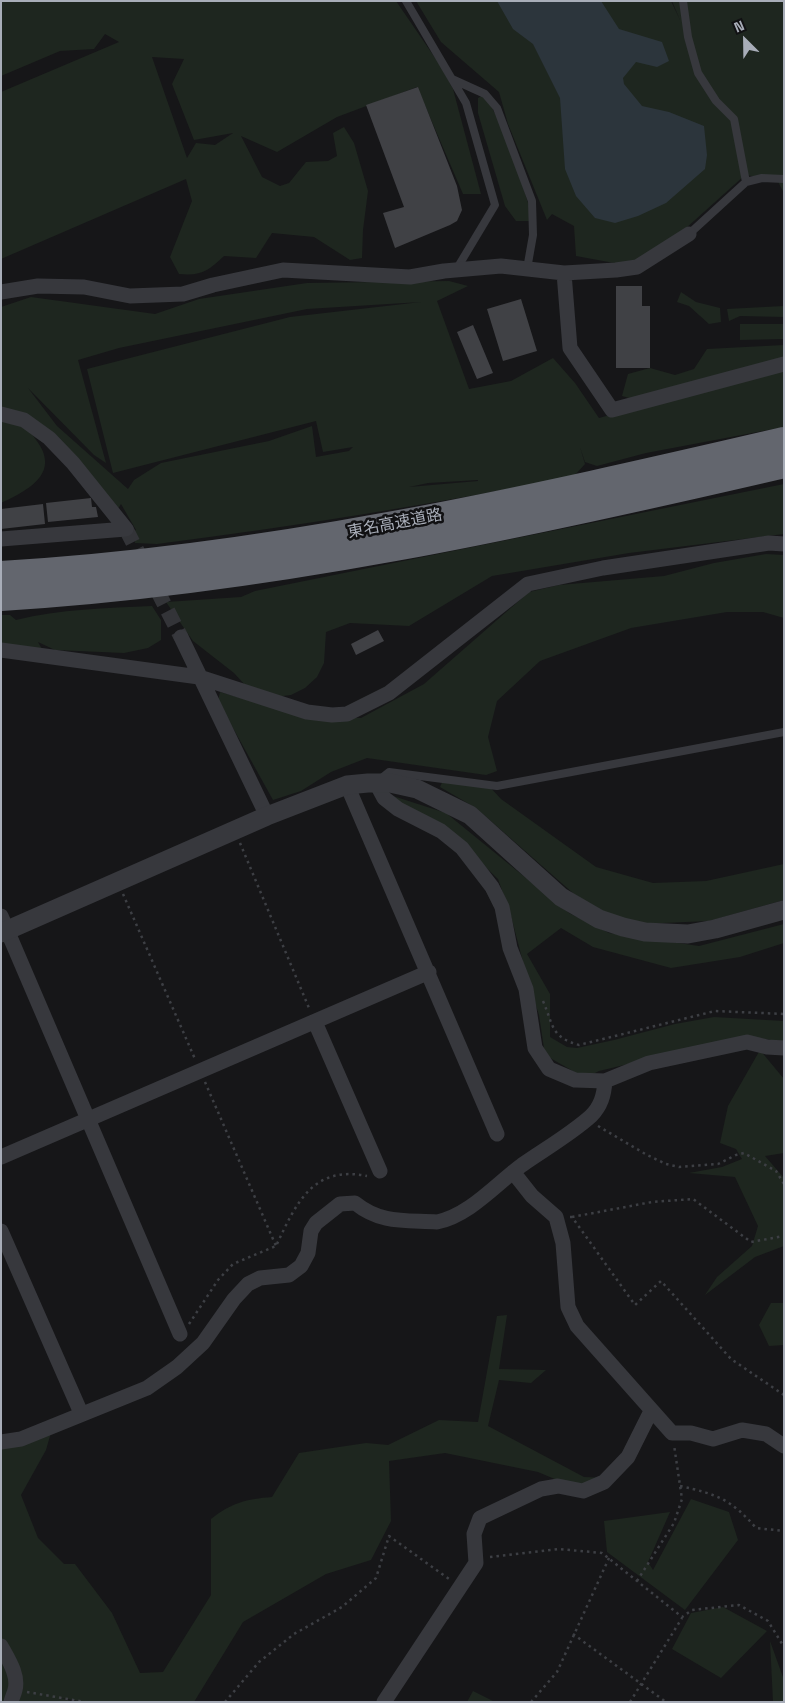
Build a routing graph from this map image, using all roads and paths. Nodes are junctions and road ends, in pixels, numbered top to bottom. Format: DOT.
graph roads {
  1 [pos="406,1"];
  2 [pos="684,1"];
  3 [pos="452,79"];
  4 [pos="784,178"];
  5 [pos="746,182"];
  6 [pos="689,234"];
  7 [pos="526,269"];
  8 [pos="456,270"];
  9 [pos="564,273"];
  10 [pos="1,292"];
  11 [pos="784,364"];
  12 [pos="1,414"];
  13 [pos="784,441"];
  14 [pos="784,464"];
  15 [pos="1,539"];
  16 [pos="784,544"];
  17 [pos="1,575"];
  18 [pos="1,597"];
  19 [pos="181,637"];
  20 [pos="1,650"];
  21 [pos="199,676"];
  22 [pos="784,732"];
  23 [pos="376,783"];
  24 [pos="347,785"];
  25 [pos="267,816"];
  26 [pos="234,830"];
  27 [pos="784,910"];
  28 [pos="3,926"];
  29 [pos="429,972"];
  30 [pos="542,1000"];
  31 [pos="784,1014"];
  32 [pos="315,1022"];
  33 [pos="784,1048"];
  34 [pos="605,1081"];
  35 [pos="88,1119"];
  36 [pos="586,1119"];
  37 [pos="497,1134"];
  38 [pos="1,1157"];
  39 [pos="380,1171"];
  40 [pos="513,1172"];
  41 [pos="784,1184"];
  42 [pos="1,1231"];
  43 [pos="784,1236"];
  44 [pos="180,1334"];
  45 [pos="784,1395"];
  46 [pos="651,1410"];
  47 [pos="81,1413"];
  48 [pos="672,1433"];
  49 [pos="1,1442"];
  50 [pos="784,1446"];
  51 [pos="680,1486"];
  52 [pos="784,1531"];
  53 [pos="609,1558"];
  54 [pos="476,1559"];
  55 [pos="637,1581"];
  56 [pos="461,1587"];
  57 [pos="682,1617"];
  58 [pos="573,1634"];
  59 [pos="1,1646"];
  60 [pos="784,1647"];
  61 [pos="641,1686"];
  62 [pos="13,1696"];
  63 [pos="85,1702"];
  64 [pos="225,1702"];
  65 [pos="384,1702"];
  66 [pos="531,1702"];
  67 [pos="630,1702"];
  68 [pos="666,1702"];
  1 -- 3 [label="lane"];
  2 -- 5 [label="lane"];
  3 -- 7 [label="lane"];
  3 -- 8 [label="lane"];
  4 -- 5 [label="lane"];
  5 -- 6 [label="lane"];
  6 -- 9 [label="street"];
  7 -- 8 [label="street"];
  7 -- 9 [label="street"];
  8 -- 10 [label="street"];
  9 -- 11 [label="street"];
  12 -- 15 [label="street"];
  13 -- 17 [label="highway, 東名高速道路"];
  14 -- 18 [label="highway, 東名高速道路"];
  16 -- 21 [label="street"];
  19 -- 21 [label="street"];
  20 -- 21 [label="street"];
  21 -- 25 [label="street"];
  22 -- 23 [label="lane"];
  23 -- 24 [label="street"];
  23 -- 27 [label="street"];
  23 -- 34 [label="street"];
  24 -- 25 [label="street"];
  24 -- 29 [label="street"];
  25 -- 26 [label="street"];
  26 -- 28 [label="street"];
  26 -- 32 [label="path"];
  28 -- 35 [label="street"];
  29 -- 32 [label="street"];
  29 -- 37 [label="street"];
  30 -- 31 [label="path"];
  32 -- 35 [label="street"];
  32 -- 39 [label="street"];
  33 -- 34 [label="street"];
  34 -- 36 [label="street"];
  35 -- 38 [label="street"];
  35 -- 44 [label="street"];
  36 -- 40 [label="street"];
  36 -- 41 [label="path"];
  39 -- 44 [label="path"];
  40 -- 46 [label="street"];
  40 -- 47 [label="street"];
  42 -- 47 [label="street"];
  43 -- 45 [label="path"];
  46 -- 48 [label="street"];
  46 -- 54 [label="street"];
  47 -- 49 [label="street"];
  48 -- 50 [label="street"];
  48 -- 51 [label="path"];
  51 -- 52 [label="path"];
  51 -- 55 [label="path"];
  53 -- 54 [label="path"];
  53 -- 55 [label="path"];
  53 -- 58 [label="path"];
  54 -- 56 [label="street"];
  55 -- 57 [label="path"];
  56 -- 64 [label="path"];
  56 -- 65 [label="street"];
  57 -- 60 [label="path"];
  57 -- 61 [label="path"];
  58 -- 61 [label="path"];
  58 -- 66 [label="path"];
  59 -- 62 [label="street"];
  61 -- 67 [label="path"];
  61 -- 68 [label="path"];
  62 -- 63 [label="path"];
}
